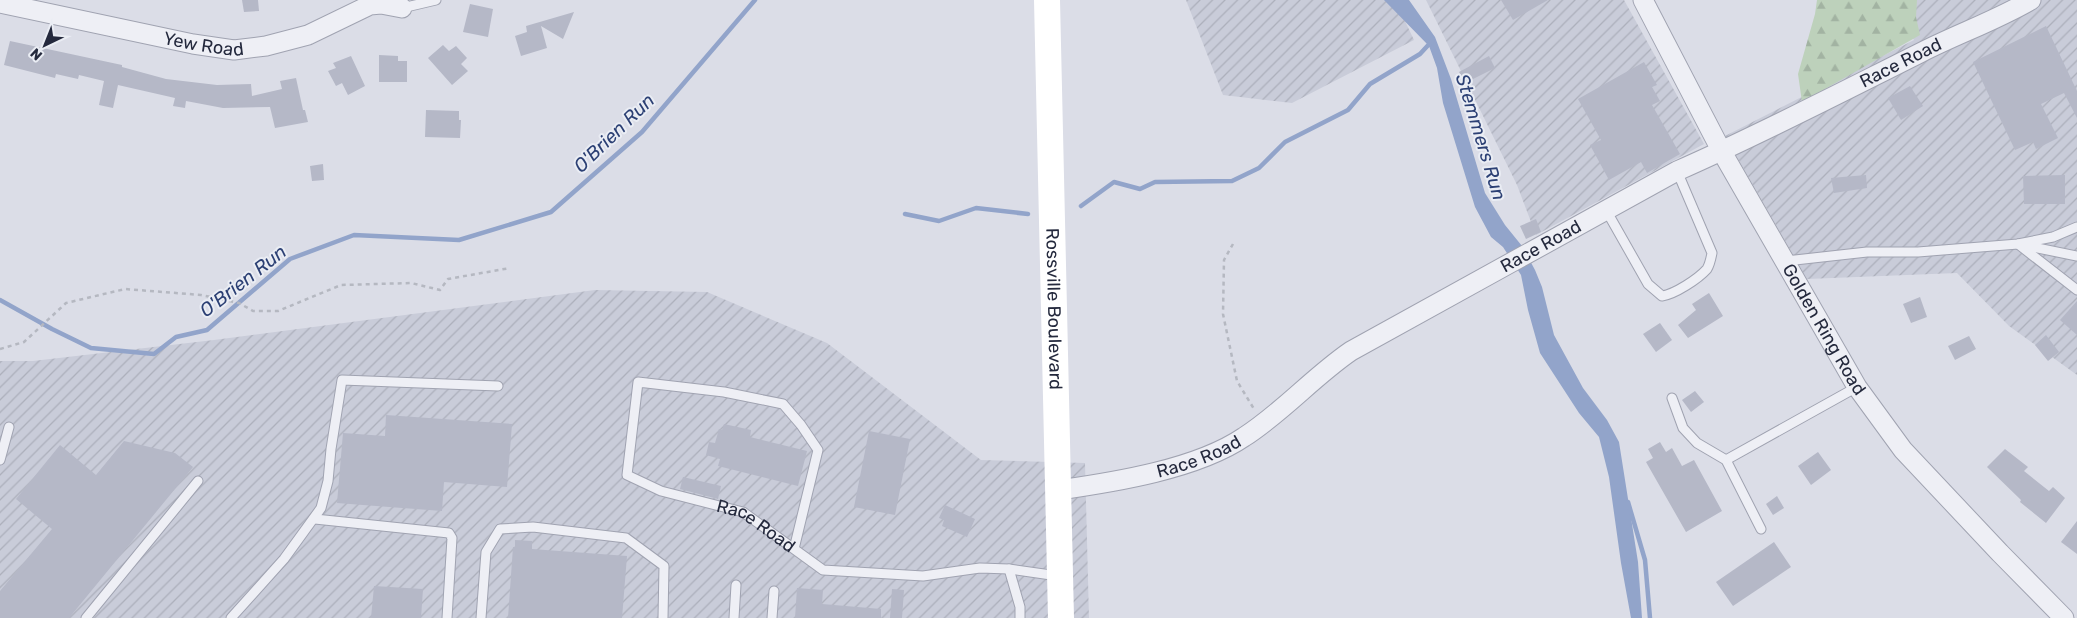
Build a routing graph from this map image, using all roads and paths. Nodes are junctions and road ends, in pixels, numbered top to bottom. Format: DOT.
graph roads {
  1 [pos="436,0"];
  2 [pos="1047,0"];
  3 [pos="1643,0"];
  4 [pos="2030,0"];
  5 [pos="0,3"];
  6 [pos="402,8"];
  7 [pos="1722,152"];
  8 [pos="1676,171"];
  9 [pos="1606,210"];
  10 [pos="2077,227"];
  11 [pos="1233,244"];
  12 [pos="2018,244"];
  13 [pos="2077,256"];
  14 [pos="1786,260"];
  15 [pos="510,268"];
  16 [pos="2077,290"];
  17 [pos="0,349"];
  18 [pos="498,386"];
  19 [pos="1856,386"];
  20 [pos="1672,398"];
  21 [pos="1262,423"];
  22 [pos="9,427"];
  23 [pos="0,460"];
  24 [pos="1726,460"];
  25 [pos="198,481"];
  26 [pos="1058,490"];
  27 [pos="314,519"];
  28 [pos="1761,529"];
  29 [pos="794,549"];
  30 [pos="1009,568"];
  31 [pos="1060,577"];
  32 [pos="736,585"];
  33 [pos="774,591"];
  34 [pos="86,618"];
  35 [pos="231,618"];
  36 [pos="447,618"];
  37 [pos="481,618"];
  38 [pos="663,618"];
  39 [pos="734,618"];
  40 [pos="772,618"];
  41 [pos="1020,618"];
  42 [pos="1061,618"];
  43 [pos="2064,618"];
  1 -- 6 [label="lane"];
  2 -- 26 [label="main road, Rossville Boulevard"];
  3 -- 7 [label="street, Golden Ring Road"];
  4 -- 7 [label="street, Race Road"];
  5 -- 6 [label="street, Yew Road"];
  7 -- 8 [label="street, Race Road"];
  7 -- 14 [label="street, Golden Ring Road"];
  8 -- 9 [label="street, Race Road"];
  8 -- 9 [label="lane"];
  9 -- 21 [label="street, Race Road"];
  10 -- 12 [label="lane"];
  11 -- 21 [label="path"];
  12 -- 13 [label="lane"];
  12 -- 14 [label="lane"];
  12 -- 16 [label="lane"];
  14 -- 19 [label="street, Golden Ring Road"];
  15 -- 17 [label="path"];
  18 -- 27 [label="lane"];
  19 -- 24 [label="lane"];
  19 -- 43 [label="street, Golden Ring Road"];
  20 -- 24 [label="lane"];
  21 -- 26 [label="street, Race Road"];
  22 -- 23 [label="lane"];
  24 -- 28 [label="lane"];
  25 -- 34 [label="lane"];
  26 -- 31 [label="main road, Rossville Boulevard"];
  27 -- 35 [label="lane"];
  27 -- 36 [label="lane"];
  29 -- 29 [label="lane, Race Road"];
  29 -- 30 [label="lane, Race Road"];
  30 -- 31 [label="lane, Race Road"];
  30 -- 41 [label="lane"];
  31 -- 42 [label="main road, Rossville Boulevard"];
  32 -- 39 [label="lane"];
  33 -- 40 [label="lane"];
  37 -- 38 [label="lane"];
}
